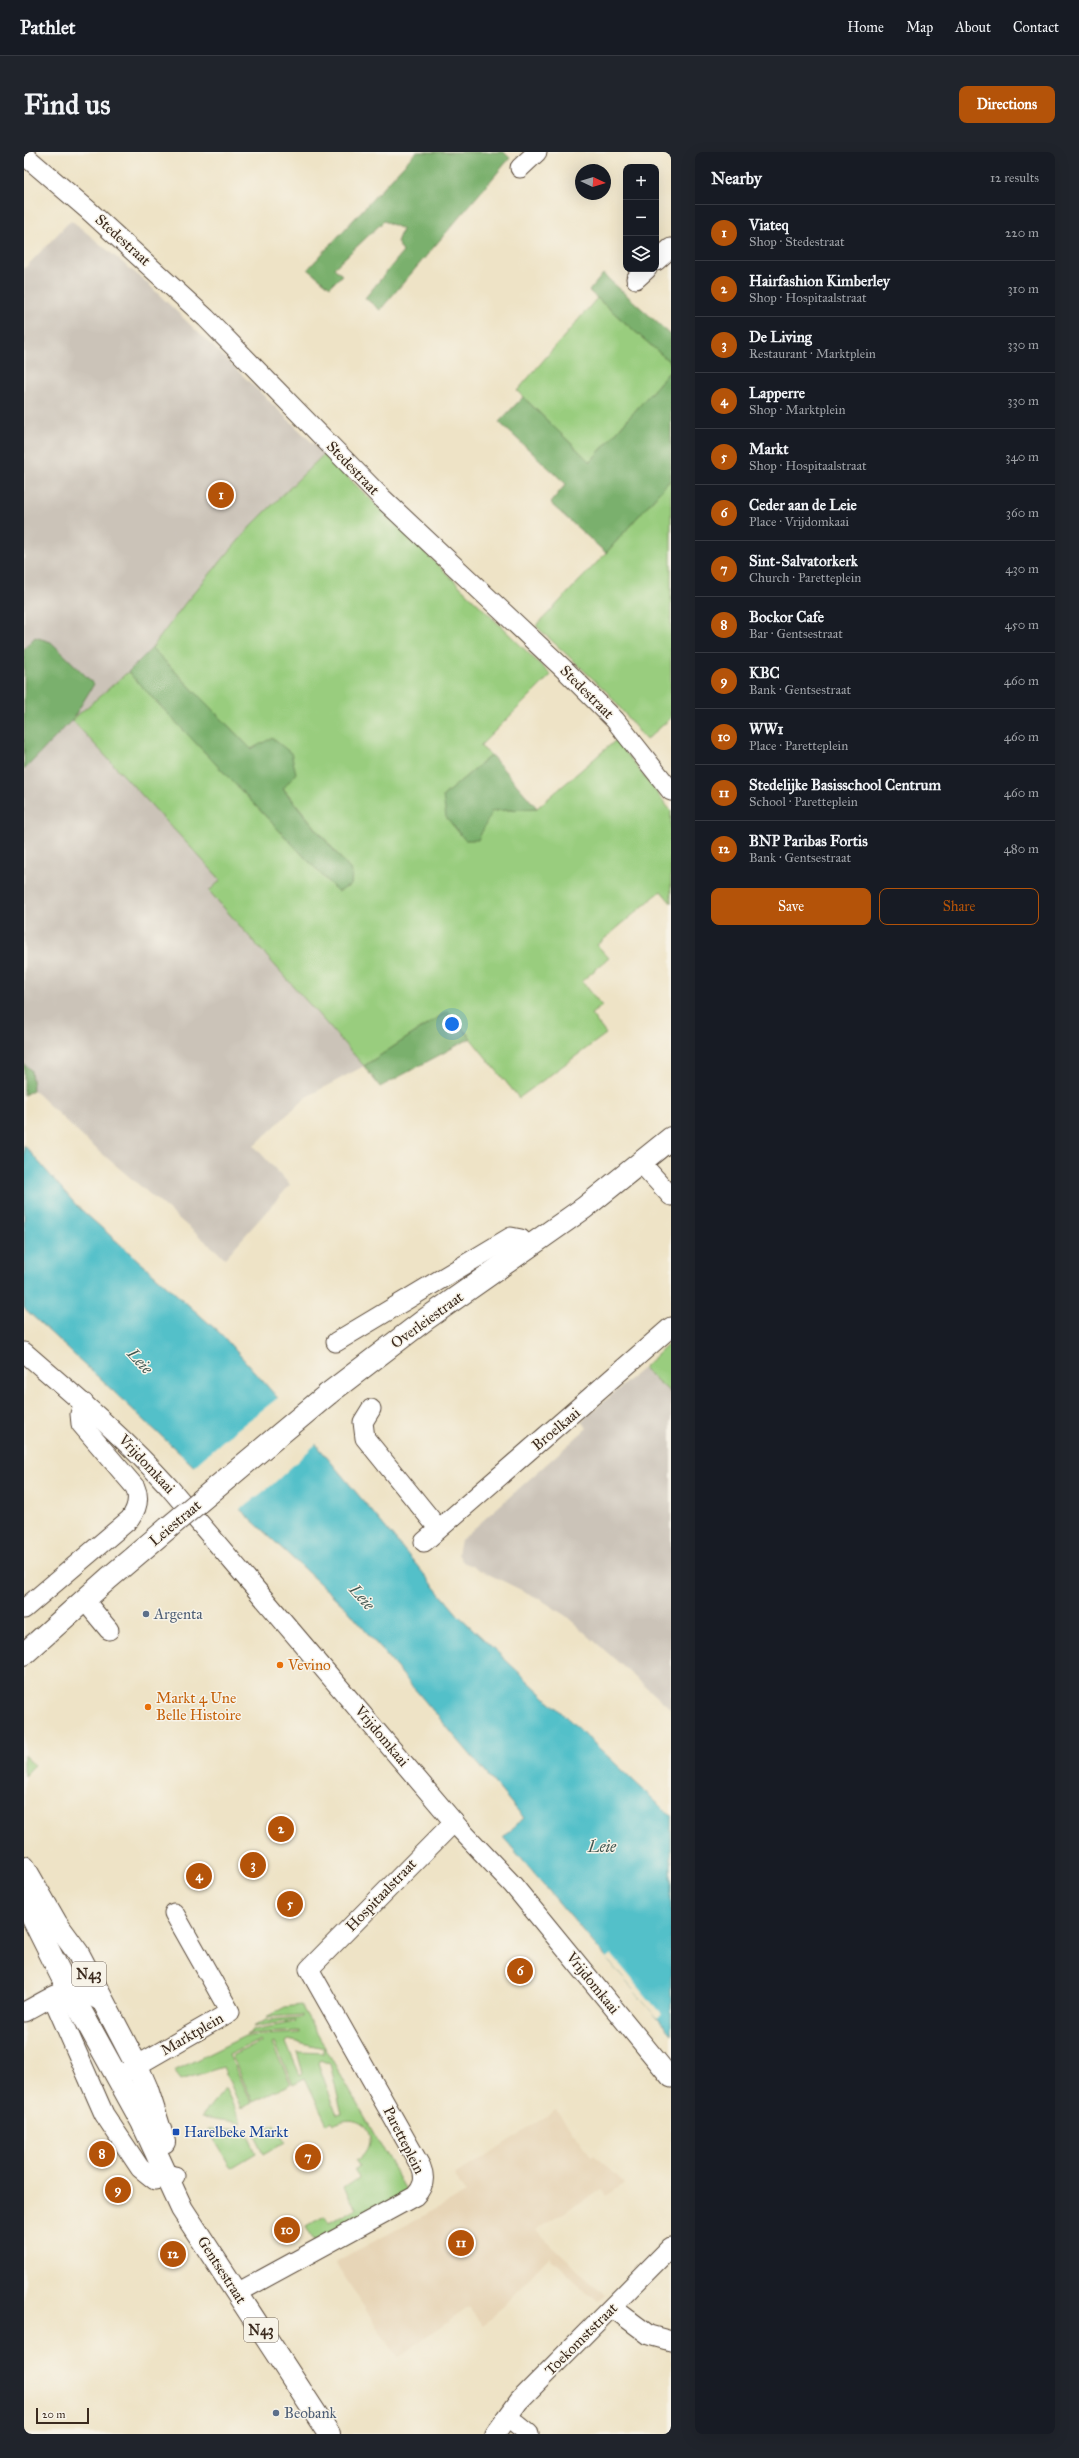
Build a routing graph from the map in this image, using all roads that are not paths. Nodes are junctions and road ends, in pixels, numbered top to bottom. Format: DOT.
graph roads {
  1 [pos="537,152"];
  2 [pos="24,155"];
  3 [pos="520,168"];
  4 [pos="671,248"];
  5 [pos="659,258"];
  6 [pos="671,791"];
  7 [pos="671,1138"];
  8 [pos="641,1163"];
  9 [pos="671,1196"];
  10 [pos="528,1248"];
  11 [pos="671,1327"];
  12 [pos="336,1342"];
  13 [pos="24,1352"];
  14 [pos="328,1394"];
  15 [pos="84,1403"];
  16 [pos="371,1409"];
  17 [pos="438,1528"];
  18 [pos="424,1542"];
  19 [pos="85,1601"];
  20 [pos="24,1608"];
  21 [pos="109,1630"];
  22 [pos="24,1654"];
  23 [pos="454,1822"];
  24 [pos="24,1867"];
  25 [pos="24,1901"];
  26 [pos="174,1913"];
  27 [pos="309,1969"];
  28 [pos="61,1994"];
  29 [pos="103,2003"];
  30 [pos="24,2012"];
  31 [pos="137,2066"];
  32 [pos="117,2076"];
  33 [pos="671,2078"];
  34 [pos="171,2177"];
  35 [pos="671,2247"];
  36 [pos="236,2293"];
  37 [pos="613,2308"];
  38 [pos="671,2341"];
  39 [pos="508,2417"];
  40 [pos="329,2434"];
  41 [pos="495,2434"];
  42 [pos="528,2434"];
  1 -- 3 [label="street"];
  2 -- 6 [label="street, Stedestraat"];
  4 -- 5 [label="street"];
  7 -- 8 [label="main road, Overleiestraat"];
  8 -- 9 [label="street"];
  8 -- 10 [label="main road, Overleiestraat"];
  10 -- 12 [label="street, Overleiestraat"];
  10 -- 14 [label="main road, Overleiestraat"];
  11 -- 17 [label="street, Broelkaai"];
  13 -- 15 [label="street, Vrijdomkaai"];
  14 -- 19 [label="main road, Leiestraat, bridge"];
  15 -- 20 [label="street"];
  15 -- 23 [label="street, Vrijdomkaai"];
  16 -- 17 [label="street"];
  17 -- 18 [label="street, Broelkaai"];
  19 -- 21 [label="street"];
  19 -- 22 [label="main road, Leiestraat"];
  23 -- 27 [label="street, Hospitaalstraat"];
  23 -- 33 [label="street, Vrijdomkaai"];
  24 -- 29 [label="main road, N43"];
  25 -- 28 [label="main road, N43"];
  26 -- 31 [label="street, Marktplein"];
  27 -- 36 [label="street, Paretteplein"];
  28 -- 29 [label="street"];
  28 -- 30 [label="street"];
  28 -- 32 [label="main road, Gentsestraat / N43"];
  28 -- 34 [label="street"];
  29 -- 31 [label="main road, Gentsestraat / N43"];
  31 -- 32 [label="street, Marktplein"];
  31 -- 34 [label="main road, Gentsestraat / N43"];
  32 -- 34 [label="main road, Gentsestraat / N43"];
  34 -- 36 [label="main road, Gentsestraat / N43"];
  35 -- 37 [label="street, Toekomststraat"];
  36 -- 40 [label="main road, Gentsestraat / N43"];
  37 -- 38 [label="street"];
  37 -- 39 [label="street, Toekomststraat"];
  39 -- 41 [label="street, Toekomststraat"];
  39 -- 42 [label="street"];
}
